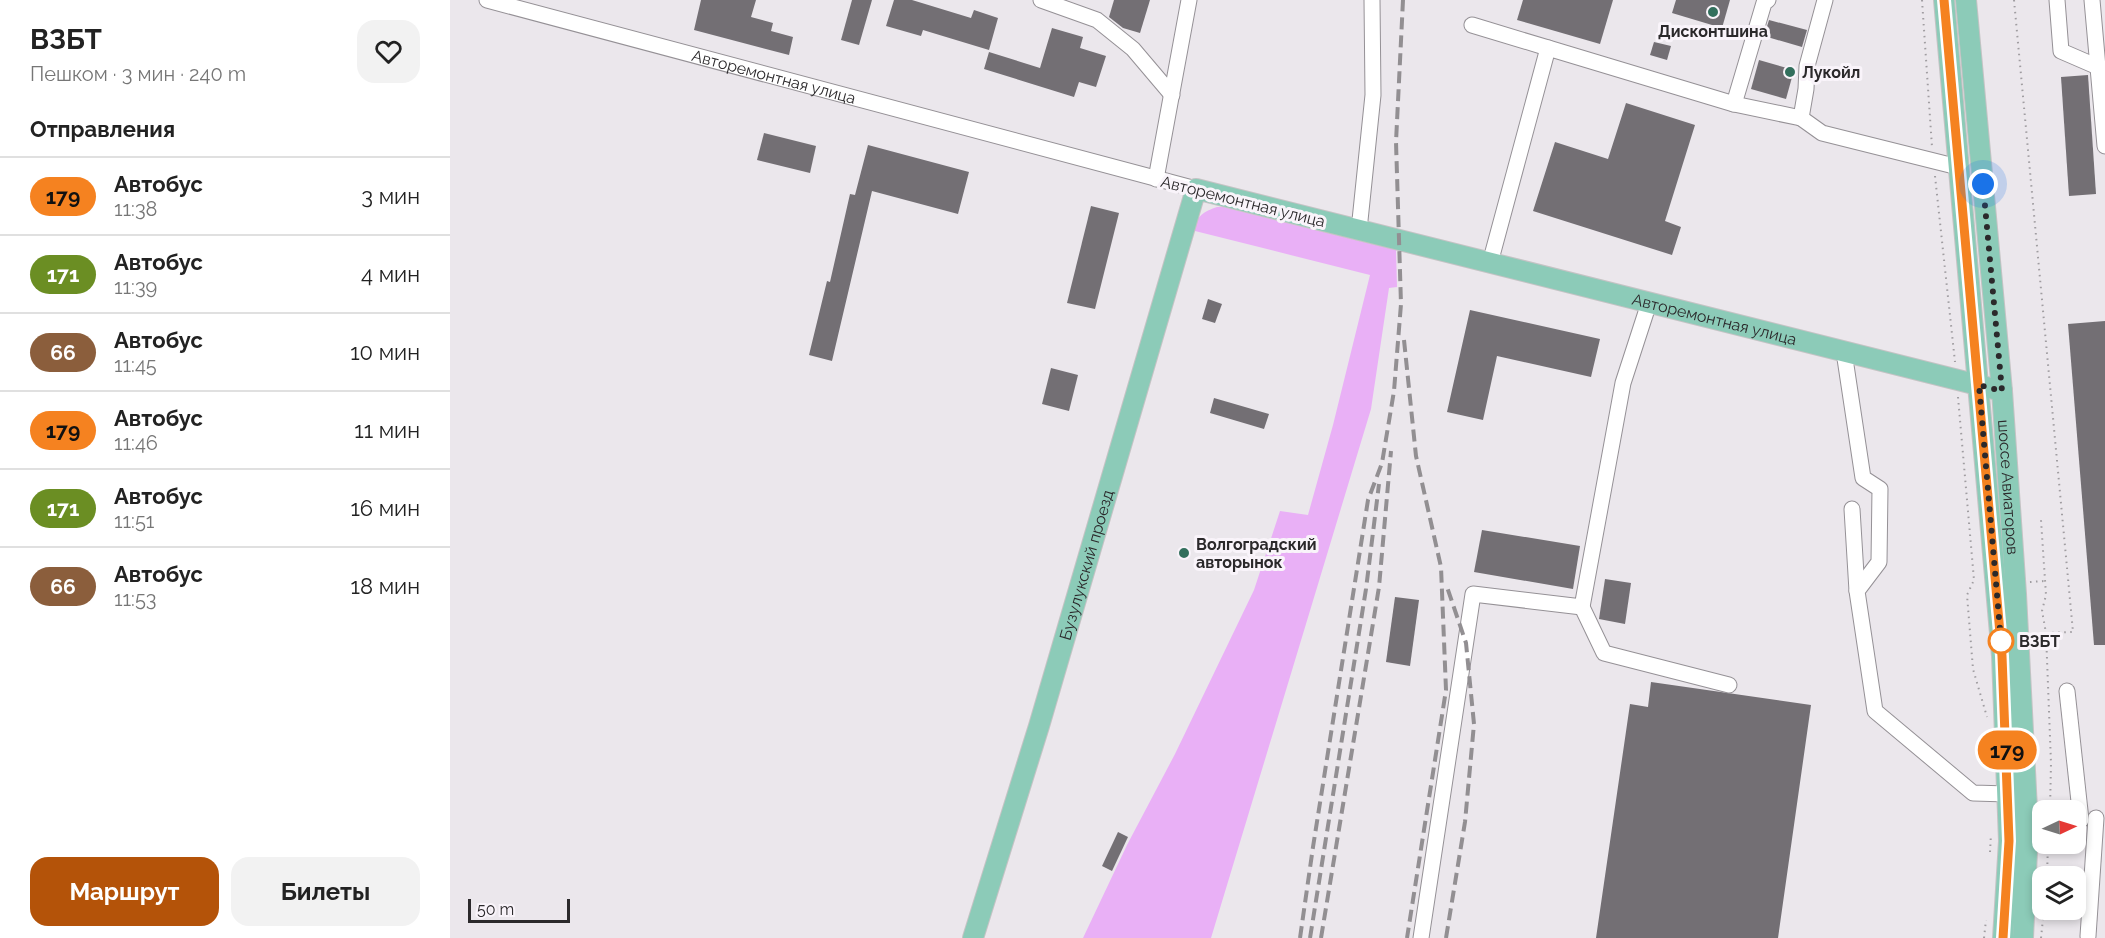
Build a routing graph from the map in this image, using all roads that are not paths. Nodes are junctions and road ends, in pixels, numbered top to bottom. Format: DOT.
graph roads {
  1 [pos="487,0"];
  2 [pos="1041,0"];
  3 [pos="1189,0"];
  4 [pos="1372,0"];
  5 [pos="1768,0"];
  6 [pos="1825,0"];
  7 [pos="1944,0"];
  8 [pos="1966,0"];
  9 [pos="2057,0"];
  10 [pos="2092,0"];
  11 [pos="1472,25"];
  12 [pos="1548,48"];
  13 [pos="2098,67"];
  14 [pos="1172,95"];
  15 [pos="1734,104"];
  16 [pos="1801,118"];
  17 [pos="2105,146"];
  18 [pos="1958,167"];
  19 [pos="1156,179"];
  20 [pos="1196,189"];
  21 [pos="1359,230"];
  22 [pos="1490,263"];
  23 [pos="1649,303"];
  24 [pos="1844,351"];
  25 [pos="1979,385"];
  26 [pos="2002,391"];
  27 [pos="1852,509"];
  28 [pos="1857,591"];
  29 [pos="1582,608"];
  30 [pos="1729,685"];
  31 [pos="2067,691"];
  32 [pos="2008,794"];
  33 [pos="2090,819"];
  34 [pos="2018,828"];
  35 [pos="2088,936"];
  36 [pos="973,938"];
  37 [pos="1421,938"];
  38 [pos="2003,938"];
  39 [pos="2023,938"];
  1 -- 19 [label="street, Авторемонтная улица"];
  2 -- 14 [label="street"];
  3 -- 14 [label="street"];
  4 -- 21 [label="street"];
  5 -- 15 [label="street"];
  6 -- 16 [label="street"];
  7 -- 18 [label="main road, шоссе Авиаторов"];
  8 -- 26 [label="main road, шоссе Авиаторов"];
  9 -- 13 [label="street"];
  10 -- 13 [label="street"];
  11 -- 12 [label="street"];
  12 -- 15 [label="street"];
  12 -- 22 [label="street"];
  13 -- 17 [label="street"];
  14 -- 19 [label="street"];
  15 -- 16 [label="street"];
  16 -- 18 [label="street"];
  18 -- 25 [label="main road, шоссе Авиаторов"];
  19 -- 20 [label="street, Авторемонтная улица"];
  20 -- 21 [label="main road, Авторемонтная улица"];
  20 -- 36 [label="main road, Бузулукский проезд"];
  21 -- 22 [label="main road, Авторемонтная улица"];
  22 -- 23 [label="main road, Авторемонтная улица"];
  23 -- 24 [label="main road, Авторемонтная улица"];
  23 -- 29 [label="street"];
  24 -- 25 [label="main road, Авторемонтная улица"];
  24 -- 28 [label="street"];
  25 -- 26 [label="main road, Авторемонтная улица"];
  25 -- 32 [label="main road, шоссе Авиаторов"];
  26 -- 34 [label="main road, шоссе Авиаторов"];
  27 -- 28 [label="street"];
  28 -- 32 [label="street"];
  29 -- 30 [label="street"];
  29 -- 37 [label="street"];
  31 -- 33 [label="street"];
  32 -- 34 [label="main road, шоссе Авиаторов"];
  33 -- 35 [label="street"];
  34 -- 38 [label="main road, шоссе Авиаторов"];
  34 -- 39 [label="main road, шоссе Авиаторов"];
}
